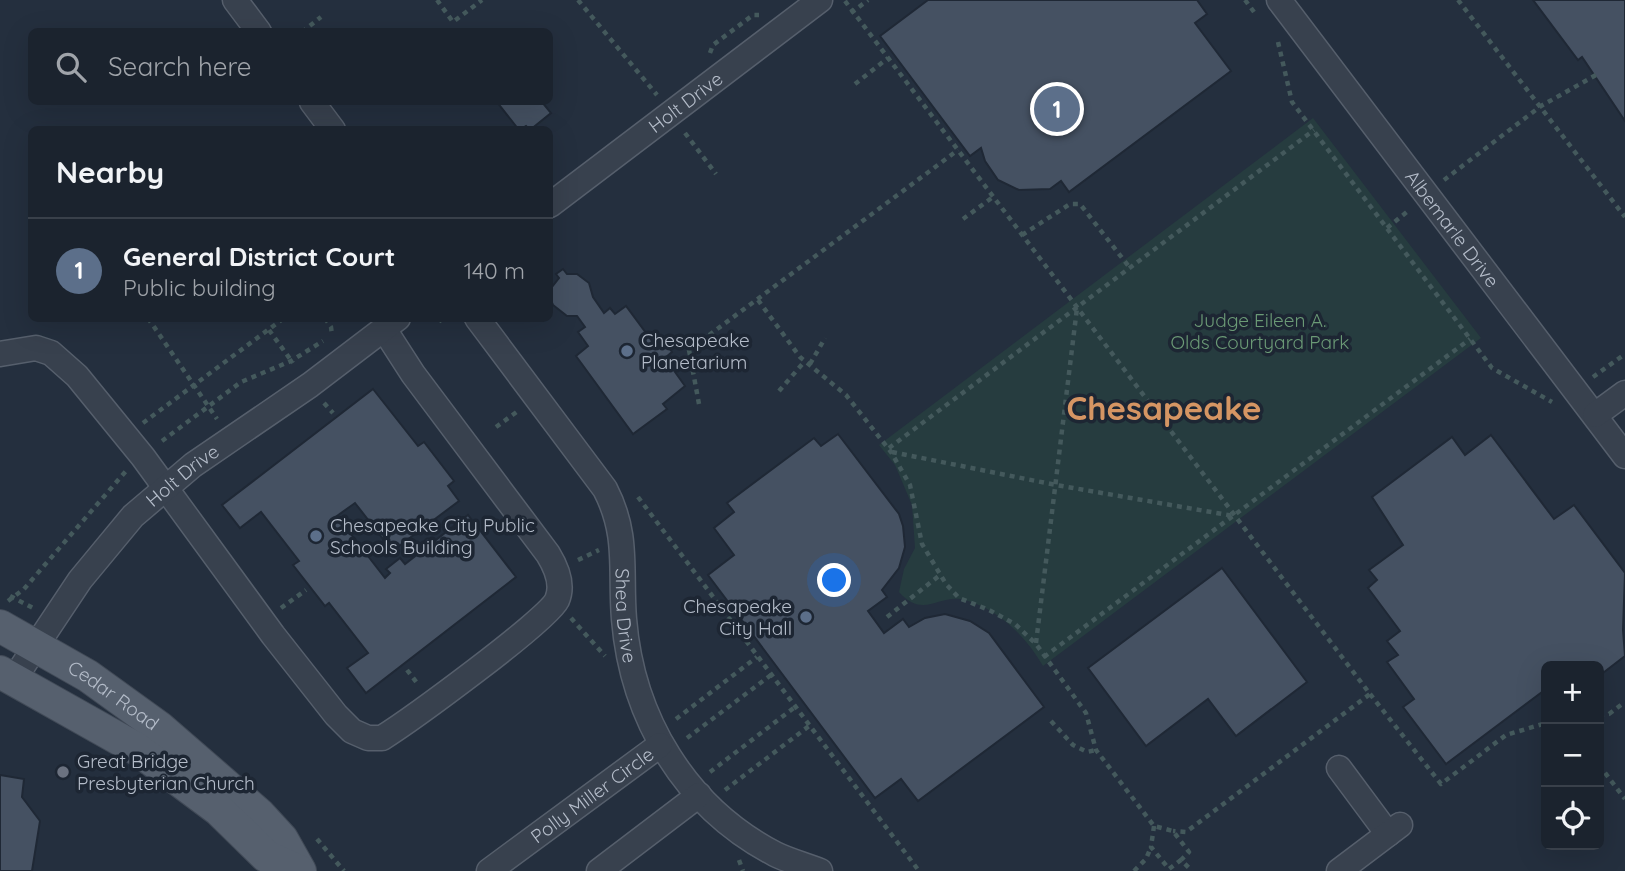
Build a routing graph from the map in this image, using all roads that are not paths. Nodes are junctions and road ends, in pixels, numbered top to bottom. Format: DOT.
graph roads {
  1 [pos="235,0"];
  2 [pos="820,0"];
  3 [pos="1279,0"];
  4 [pos="256,28"];
  5 [pos="314,105"];
  6 [pos="330,126"];
  7 [pos="553,203"];
  8 [pos="480,322"];
  9 [pos="391,324"];
  10 [pos="0,355"];
  11 [pos="1625,393"];
  12 [pos="1595,415"];
  13 [pos="1625,456"];
  14 [pos="165,487"];
  15 [pos="0,626"];
  16 [pos="34,645"];
  17 [pos="7,676"];
  18 [pos="660,745"];
  19 [pos="1339,768"];
  20 [pos="699,795"];
  21 [pos="299,871"];
  22 [pos="489,871"];
  23 [pos="599,871"];
  24 [pos="820,871"];
  25 [pos="1339,871"];
  1 -- 4 [label="street"];
  2 -- 7 [label="street, Holt Drive"];
  3 -- 12 [label="street, Albemarle Drive"];
  5 -- 6 [label="street"];
  8 -- 18 [label="street, Shea Drive"];
  9 -- 14 [label="street, Holt Drive"];
  9 -- 14 [label="street"];
  10 -- 14 [label="street"];
  11 -- 12 [label="street"];
  12 -- 13 [label="street, Albemarle Drive"];
  14 -- 16 [label="street, Holt Drive"];
  15 -- 16 [label="main road, Cedar Road"];
  16 -- 17 [label="street, Holt Drive"];
  16 -- 21 [label="main road, Cedar Road"];
  17 -- 21 [label="main road, Cedar Road"];
  18 -- 20 [label="street, Shea Drive"];
  18 -- 22 [label="street, Polly Miller Circle"];
  19 -- 25 [label="street"];
  20 -- 23 [label="street"];
  20 -- 24 [label="street, Shea Drive"];
}
